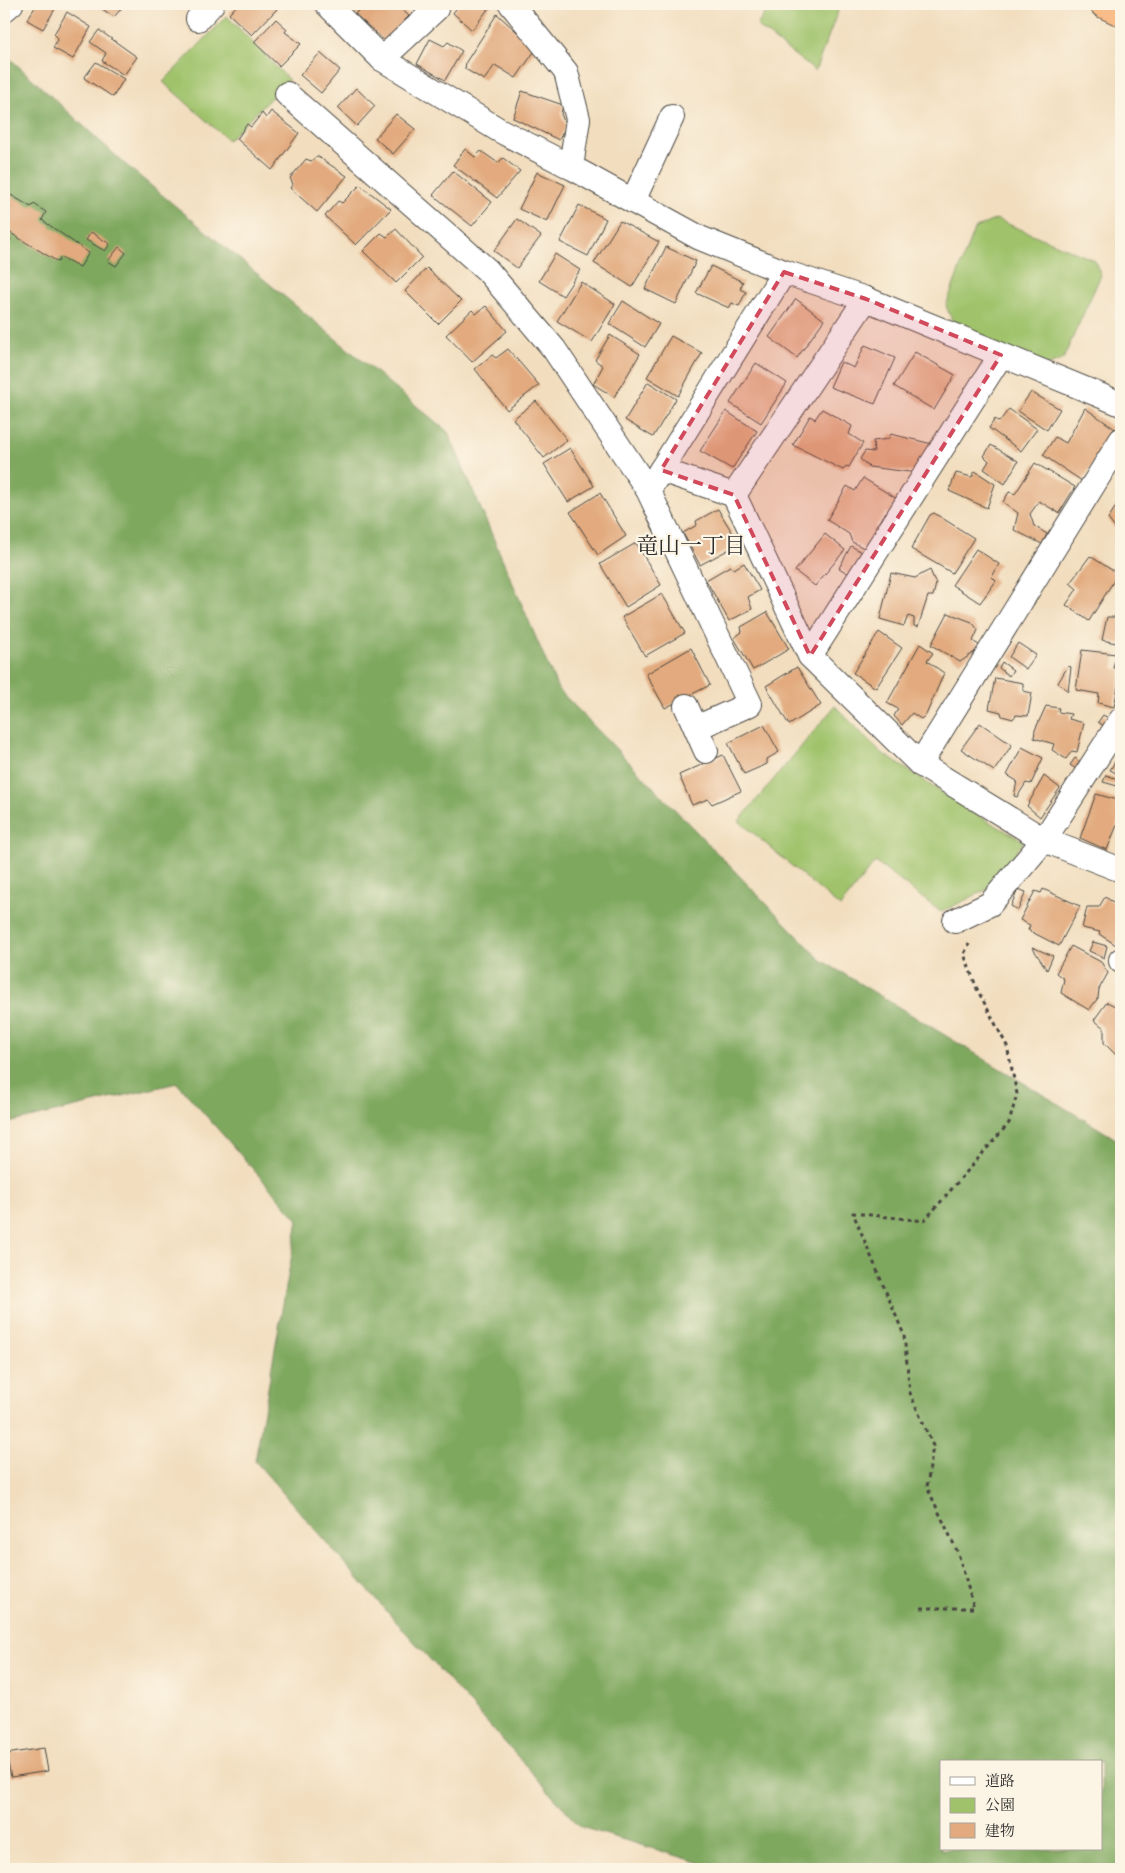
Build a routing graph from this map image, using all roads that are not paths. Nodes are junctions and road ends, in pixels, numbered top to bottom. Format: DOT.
graph roads {
  1 [pos="11,4"];
  2 [pos="327,4"];
  3 [pos="511,4"];
  4 [pos="1104,4"];
  5 [pos="436,8"];
  6 [pos="4,10"];
  7 [pos="1121,12"];
  8 [pos="382,59"];
  9 [pos="287,94"];
  10 [pos="672,117"];
  11 [pos="571,167"];
  12 [pos="633,201"];
  13 [pos="784,272"];
  14 [pos="866,299"];
  15 [pos="1001,355"];
  16 [pos="1121,404"];
  17 [pos="1121,440"];
  18 [pos="654,480"];
  19 [pos="734,495"];
  20 [pos="810,656"];
  21 [pos="686,706"];
  22 [pos="1121,720"];
  23 [pos="696,728"];
  24 [pos="706,751"];
  25 [pos="920,764"];
  26 [pos="1044,840"];
  27 [pos="1121,870"];
  28 [pos="955,921"];
  1 -- 6 [label="street"];
  2 -- 8 [label="street"];
  3 -- 11 [label="street"];
  4 -- 7 [label="highway"];
  5 -- 8 [label="street"];
  8 -- 11 [label="street"];
  9 -- 18 [label="street"];
  10 -- 12 [label="street"];
  11 -- 12 [label="street"];
  12 -- 13 [label="street"];
  13 -- 14 [label="street"];
  13 -- 18 [label="street"];
  14 -- 15 [label="street"];
  14 -- 19 [label="street"];
  15 -- 16 [label="street"];
  15 -- 20 [label="street"];
  17 -- 25 [label="street"];
  18 -- 19 [label="street"];
  18 -- 23 [label="street"];
  19 -- 20 [label="street"];
  20 -- 25 [label="street"];
  21 -- 23 [label="street"];
  22 -- 26 [label="street"];
  23 -- 24 [label="street"];
  25 -- 26 [label="street"];
  26 -- 27 [label="street"];
  26 -- 28 [label="street"];
}
